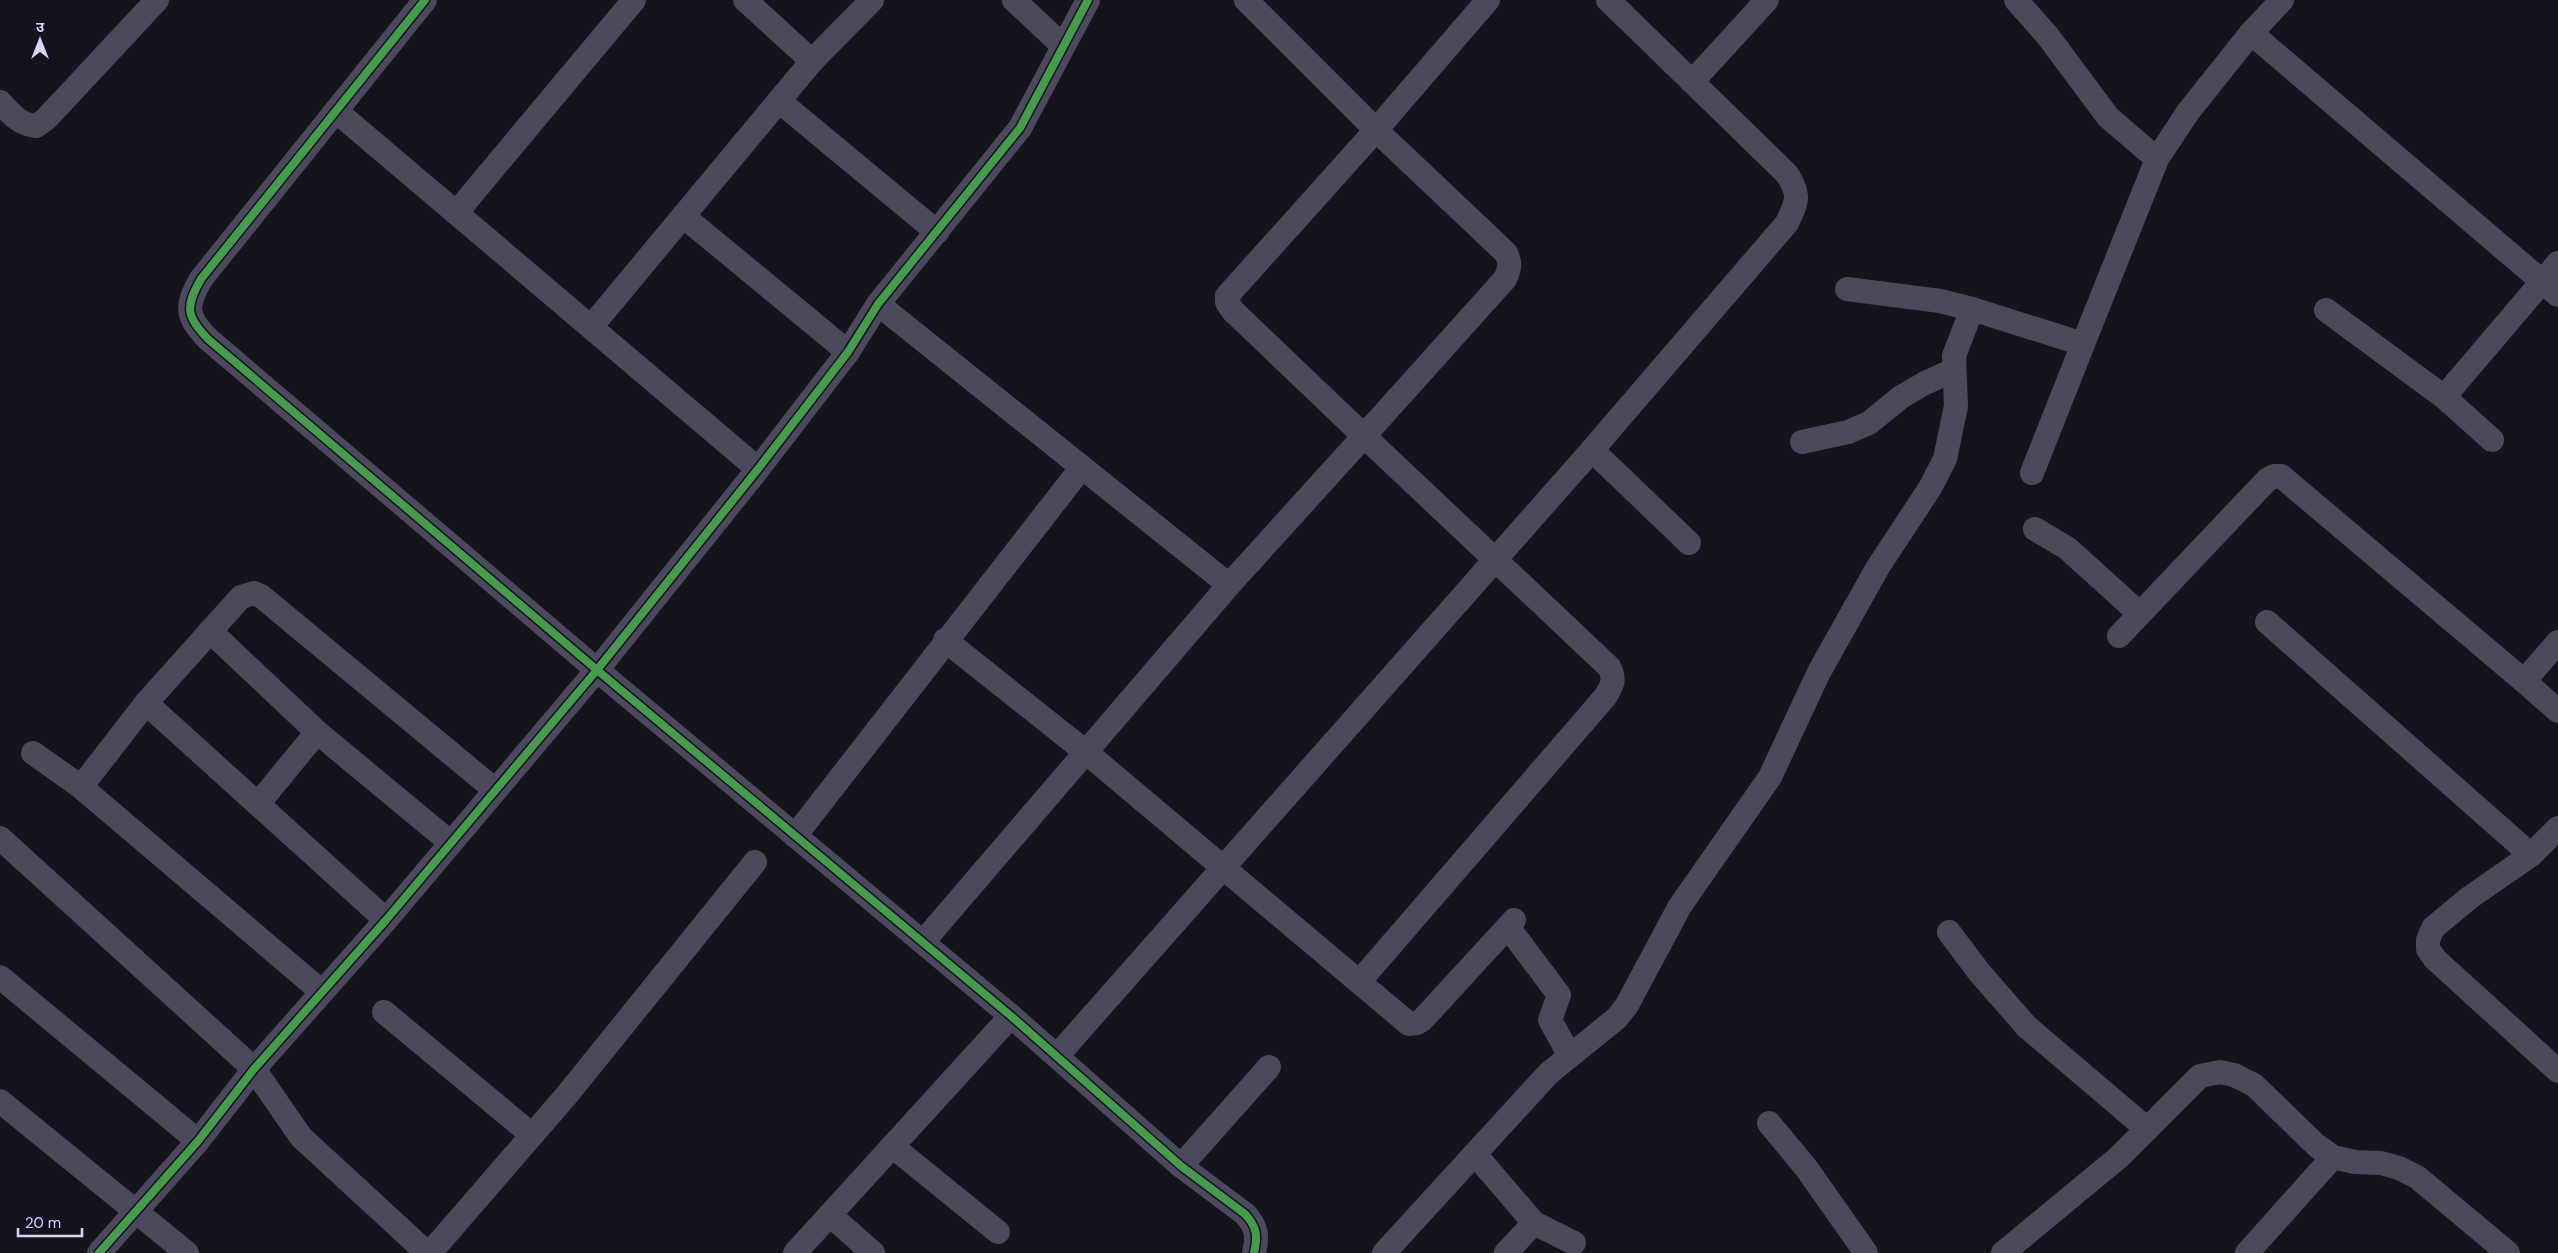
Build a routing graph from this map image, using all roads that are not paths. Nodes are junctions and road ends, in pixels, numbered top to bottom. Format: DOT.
graph roads {
  1 [pos="157,0"];
  2 [pos="425,0"];
  3 [pos="634,0"];
  4 [pos="745,0"];
  5 [pos="872,0"];
  6 [pos="1014,0"];
  7 [pos="1088,0"];
  8 [pos="1246,0"];
  9 [pos="1488,0"];
  10 [pos="1608,0"];
  11 [pos="1767,0"];
  12 [pos="2016,0"];
  13 [pos="2282,0"];
  14 [pos="2251,33"];
  15 [pos="1063,46"];
  16 [pos="812,61"];
  17 [pos="1692,82"];
  18 [pos="779,101"];
  19 [pos="0,102"];
  20 [pos="336,111"];
  21 [pos="1376,130"];
  22 [pos="2157,159"];
  23 [pos="456,213"];
  24 [pos="683,216"];
  25 [pos="937,232"];
  26 [pos="2558,263"];
  27 [pos="2550,288"];
  28 [pos="1847,289"];
  29 [pos="878,304"];
  30 [pos="1972,309"];
  31 [pos="2326,310"];
  32 [pos="591,327"];
  33 [pos="2084,344"];
  34 [pos="848,352"];
  35 [pos="1954,370"];
  36 [pos="2444,397"];
  37 [pos="1364,436"];
  38 [pos="2492,440"];
  39 [pos="1802,442"];
  40 [pos="1592,450"];
  41 [pos="1082,467"];
  42 [pos="758,469"];
  43 [pos="2032,473"];
  44 [pos="2034,529"];
  45 [pos="1690,543"];
  46 [pos="1495,559"];
  47 [pos="1229,585"];
  48 [pos="2140,614"];
  49 [pos="2267,622"];
  50 [pos="210,631"];
  51 [pos="2119,636"];
  52 [pos="946,640"];
  53 [pos="2558,642"];
  54 [pos="597,670"];
  55 [pos="2524,681"];
  56 [pos="146,703"];
  57 [pos="2558,711"];
  58 [pos="318,732"];
  59 [pos="33,753"];
  60 [pos="1087,753"];
  61 [pos="81,787"];
  62 [pos="495,790"];
  63 [pos="258,804"];
  64 [pos="2558,828"];
  65 [pos="795,836"];
  66 [pos="0,838"];
  67 [pos="451,843"];
  68 [pos="2531,855"];
  69 [pos="755,862"];
  70 [pos="1225,868"];
  71 [pos="386,920"];
  72 [pos="1949,932"];
  73 [pos="923,942"];
  74 [pos="0,977"];
  75 [pos="1358,982"];
  76 [pos="322,992"];
  77 [pos="384,1012"];
  78 [pos="1011,1016"];
  79 [pos="1057,1056"];
  80 [pos="1570,1056"];
  81 [pos="1269,1067"];
  82 [pos="254,1069"];
  83 [pos="2558,1071"];
  84 [pos="0,1101"];
  85 [pos="1768,1123"];
  86 [pos="2147,1129"];
  87 [pos="532,1135"];
  88 [pos="198,1141"];
  89 [pos="892,1146"];
  90 [pos="1475,1154"];
  91 [pos="2334,1157"];
  92 [pos="1181,1166"];
  93 [pos="136,1210"];
  94 [pos="830,1215"];
  95 [pos="1534,1223"];
  96 [pos="998,1232"];
  97 [pos="1574,1243"];
  98 [pos="100,1253"];
  99 [pos="187,1253"];
  100 [pos="429,1253"];
  101 [pos="795,1253"];
  102 [pos="873,1253"];
  103 [pos="1254,1253"];
  104 [pos="1384,1253"];
  105 [pos="1506,1253"];
  106 [pos="1866,1253"];
  107 [pos="2004,1253"];
  108 [pos="2247,1253"];
  109 [pos="2508,1253"];
  1 -- 19 [label="street"];
  2 -- 20 [label="street"];
  3 -- 23 [label="street"];
  4 -- 16 [label="street"];
  5 -- 16 [label="street"];
  6 -- 15 [label="street"];
  7 -- 15 [label="street"];
  8 -- 21 [label="street"];
  9 -- 21 [label="street"];
  10 -- 17 [label="street"];
  11 -- 17 [label="street"];
  12 -- 22 [label="street"];
  13 -- 14 [label="street"];
  14 -- 22 [label="street"];
  14 -- 27 [label="street"];
  15 -- 25 [label="street"];
  16 -- 18 [label="street"];
  17 -- 40 [label="street"];
  18 -- 24 [label="street"];
  18 -- 25 [label="street"];
  20 -- 23 [label="street"];
  20 -- 54 [label="street"];
  21 -- 37 [label="street"];
  21 -- 37 [label="street"];
  22 -- 33 [label="street"];
  23 -- 32 [label="street"];
  24 -- 32 [label="street"];
  24 -- 34 [label="street"];
  25 -- 29 [label="street"];
  26 -- 27 [label="street"];
  27 -- 36 [label="street"];
  28 -- 30 [label="street"];
  29 -- 34 [label="street"];
  29 -- 41 [label="street"];
  30 -- 33 [label="street"];
  30 -- 35 [label="street"];
  31 -- 36 [label="street"];
  32 -- 42 [label="street"];
  33 -- 43 [label="street"];
  34 -- 42 [label="street"];
  35 -- 39 [label="street"];
  35 -- 80 [label="street"];
  36 -- 38 [label="street"];
  37 -- 46 [label="street"];
  37 -- 47 [label="street"];
  40 -- 45 [label="street"];
  40 -- 46 [label="street"];
  41 -- 47 [label="street"];
  41 -- 52 [label="street"];
  42 -- 54 [label="street"];
  44 -- 48 [label="street"];
  46 -- 70 [label="street"];
  46 -- 75 [label="street"];
  47 -- 60 [label="street"];
  48 -- 51 [label="street"];
  48 -- 55 [label="street"];
  49 -- 68 [label="street"];
  50 -- 56 [label="street"];
  50 -- 58 [label="street"];
  50 -- 62 [label="street"];
  52 -- 60 [label="street"];
  52 -- 65 [label="street"];
  53 -- 55 [label="street"];
  54 -- 62 [label="street"];
  54 -- 65 [label="street"];
  55 -- 57 [label="street"];
  56 -- 61 [label="street"];
  56 -- 63 [label="street"];
  58 -- 63 [label="street"];
  58 -- 67 [label="street"];
  59 -- 61 [label="street"];
  60 -- 70 [label="street"];
  60 -- 73 [label="street"];
  61 -- 76 [label="street"];
  62 -- 67 [label="street"];
  63 -- 71 [label="street"];
  64 -- 68 [label="street"];
  65 -- 73 [label="street"];
  66 -- 82 [label="street"];
  67 -- 71 [label="street"];
  68 -- 83 [label="street"];
  69 -- 87 [label="street"];
  70 -- 75 [label="street"];
  70 -- 79 [label="street"];
  71 -- 76 [label="street"];
  72 -- 86 [label="street"];
  73 -- 78 [label="street"];
  74 -- 88 [label="street"];
  75 -- 80 [label="street"];
  76 -- 82 [label="street"];
  77 -- 87 [label="street"];
  78 -- 79 [label="street"];
  78 -- 89 [label="street"];
  79 -- 92 [label="street"];
  80 -- 90 [label="street"];
  81 -- 92 [label="street"];
  82 -- 88 [label="street"];
  82 -- 100 [label="street"];
  84 -- 93 [label="street"];
  85 -- 106 [label="street"];
  86 -- 91 [label="street"];
  86 -- 107 [label="street"];
  87 -- 100 [label="street"];
  88 -- 93 [label="street"];
  89 -- 94 [label="street"];
  89 -- 96 [label="street"];
  90 -- 95 [label="street"];
  90 -- 104 [label="street"];
  91 -- 108 [label="street"];
  91 -- 109 [label="street"];
  92 -- 103 [label="street"];
  93 -- 98 [label="street"];
  93 -- 99 [label="street"];
  94 -- 101 [label="street"];
  94 -- 102 [label="street"];
  95 -- 97 [label="street"];
  95 -- 105 [label="street"];
}
